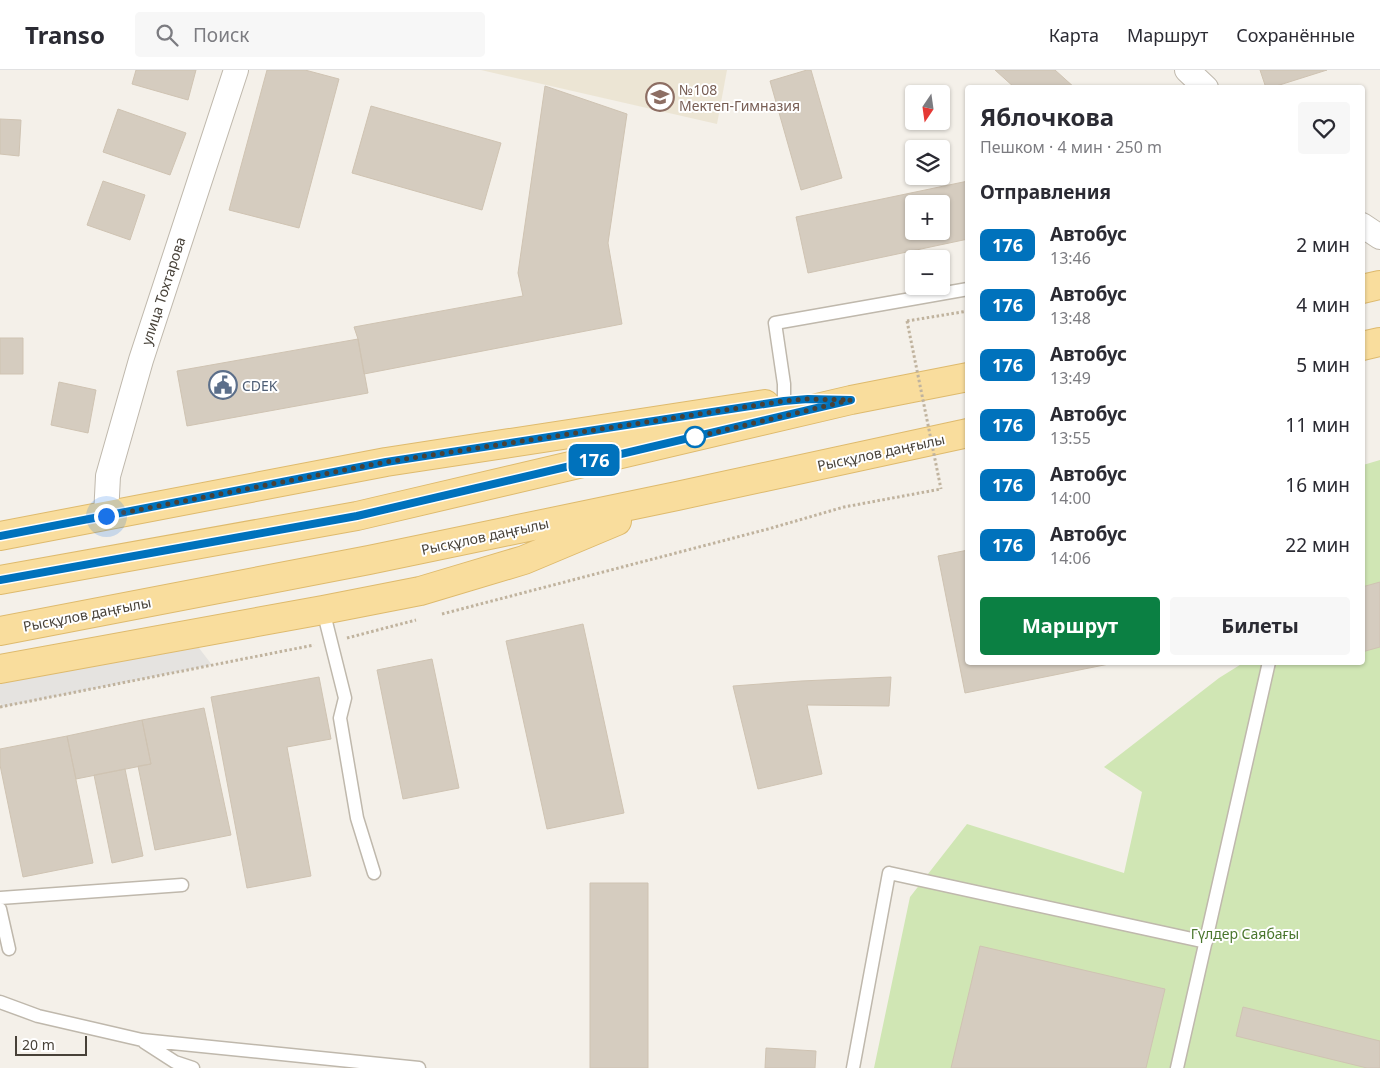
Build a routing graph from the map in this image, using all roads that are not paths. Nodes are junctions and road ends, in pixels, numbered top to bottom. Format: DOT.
graph roads {
  1 [pos="236,70"];
  2 [pos="1187,70"];
  3 [pos="1203,85"];
  4 [pos="1365,227"];
  5 [pos="1380,237"];
  6 [pos="1380,285"];
  7 [pos="1365,288"];
  8 [pos="965,291"];
  9 [pos="1380,342"];
  10 [pos="1365,345"];
  11 [pos="965,378"];
  12 [pos="851,400"];
  13 [pos="784,401"];
  14 [pos="965,434"];
  15 [pos="677,496"];
  16 [pos="106,516"];
  17 [pos="0,536"];
  18 [pos="0,580"];
  19 [pos="323,610"];
  20 [pos="0,631"];
  21 [pos="1268,665"];
  22 [pos="0,669"];
  23 [pos="374,873"];
  24 [pos="182,885"];
  25 [pos="0,898"];
  26 [pos="0,909"];
  27 [pos="1206,942"];
  28 [pos="10,949"];
  29 [pos="0,1002"];
  30 [pos="142,1040"];
  31 [pos="193,1068"];
  32 [pos="419,1068"];
  33 [pos="853,1068"];
  34 [pos="1177,1068"];
  1 -- 16 [label="street, улица Тохтарова"];
  2 -- 3 [label="street"];
  4 -- 5 [label="street"];
  6 -- 7 [label="main road"];
  8 -- 13 [label="lane"];
  9 -- 10 [label="main road"];
  11 -- 12 [label="main road"];
  12 -- 13 [label="main road"];
  12 -- 18 [label="main road"];
  13 -- 16 [label="main road"];
  14 -- 15 [label="main road, Рысқұлов даңғылы"];
  15 -- 19 [label="main road"];
  15 -- 20 [label="main road, Рысқұлов даңғылы"];
  16 -- 17 [label="main road"];
  19 -- 22 [label="main road"];
  19 -- 23 [label="lane"];
  21 -- 27 [label="lane"];
  24 -- 25 [label="lane"];
  26 -- 28 [label="lane"];
  27 -- 33 [label="lane"];
  27 -- 34 [label="lane"];
  29 -- 30 [label="lane"];
  30 -- 31 [label="lane"];
  30 -- 32 [label="lane"];
}
